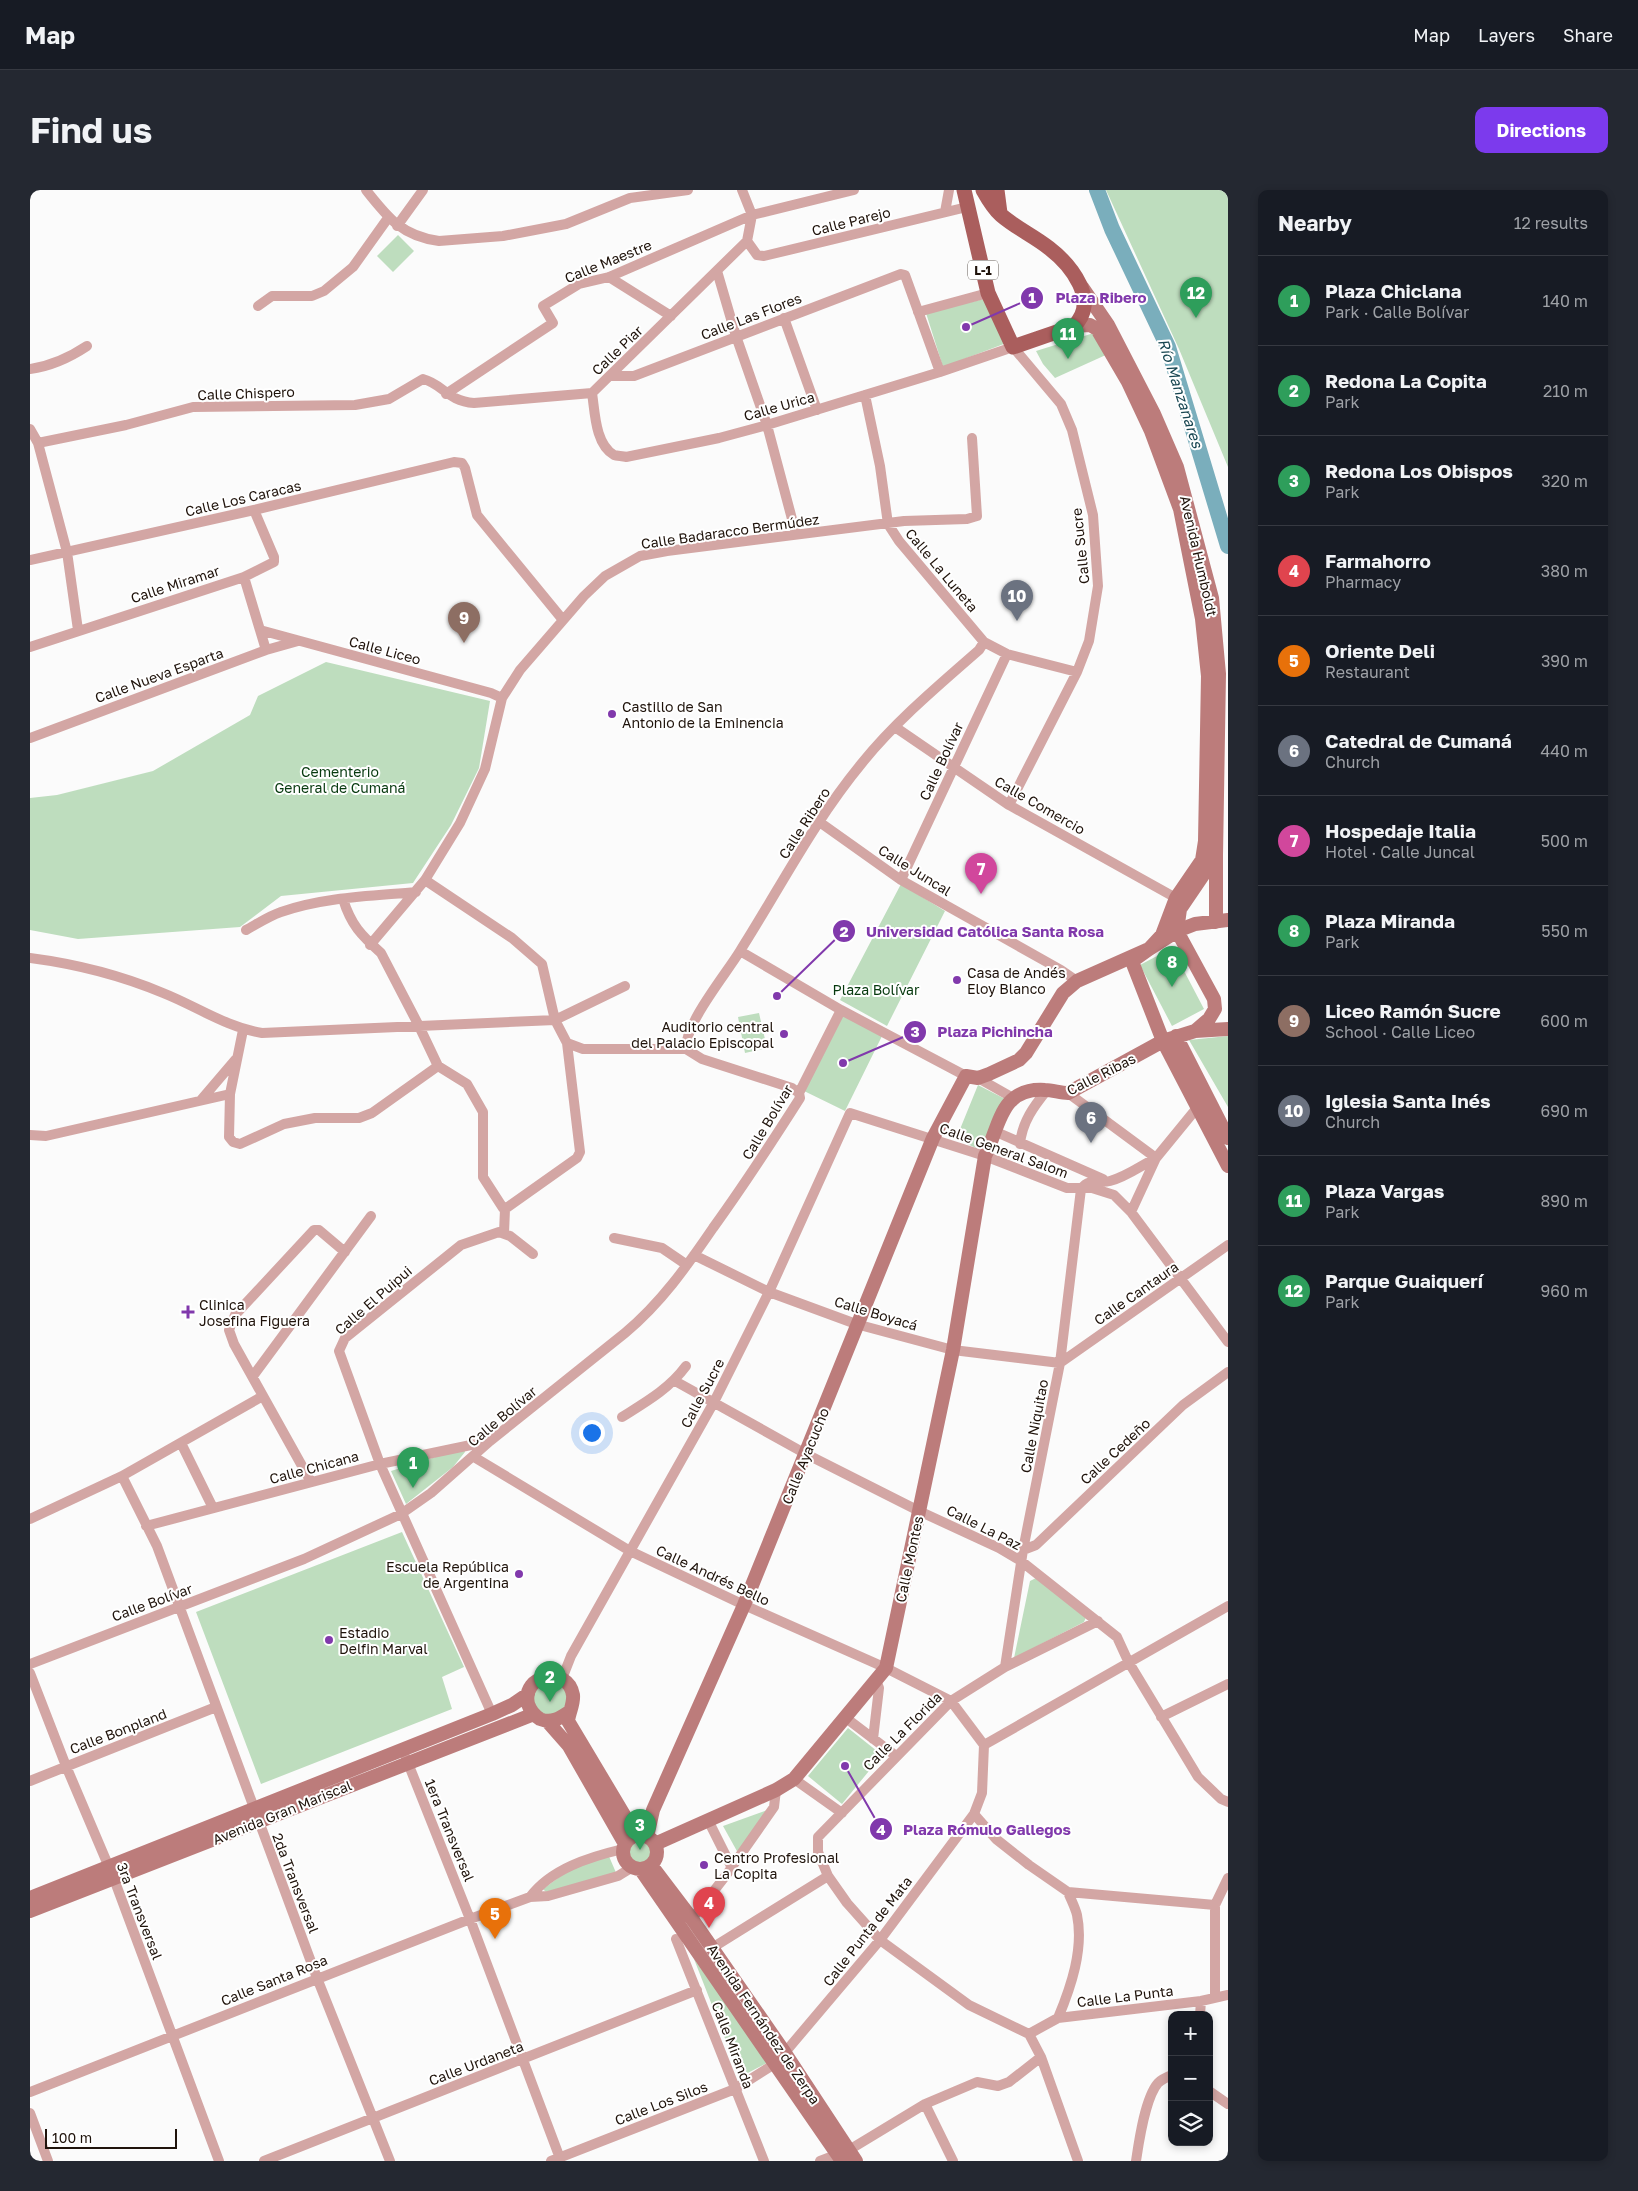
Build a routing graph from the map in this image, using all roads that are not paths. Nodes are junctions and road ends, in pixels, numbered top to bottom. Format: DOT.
graph roads {
  1 [pos="366,190"];
  2 [pos="423,190"];
  3 [pos="688,190"];
  4 [pos="742,190"];
  5 [pos="854,190"];
  6 [pos="949,190"];
  7 [pos="964,190"];
  8 [pos="983,190"];
  9 [pos="998,190"];
  10 [pos="967,207"];
  11 [pos="944,212"];
  12 [pos="752,215"];
  13 [pos="1000,215"];
  14 [pos="388,218"];
  15 [pos="397,226"];
  16 [pos="747,242"];
  17 [pos="717,271"];
  18 [pos="609,277"];
  19 [pos="1082,287"];
  20 [pos="988,293"];
  21 [pos="258,306"];
  22 [pos="918,312"];
  23 [pos="671,316"];
  24 [pos="784,318"];
  25 [pos="1074,326"];
  26 [pos="736,336"];
  27 [pos="87,346"];
  28 [pos="1013,347"];
  29 [pos="30,369"];
  30 [pos="940,372"];
  31 [pos="611,376"];
  32 [pos="423,379"];
  33 [pos="592,393"];
  34 [pos="446,394"];
  35 [pos="865,395"];
  36 [pos="817,410"];
  37 [pos="767,425"];
  38 [pos="30,429"];
  39 [pos="972,438"];
  40 [pos="38,442"];
  41 [pos="254,510"];
  42 [pos="888,524"];
  43 [pos="796,534"];
  44 [pos="67,552"];
  45 [pos="30,560"];
  46 [pos="244,577"];
  47 [pos="563,620"];
  48 [pos="78,630"];
  49 [pos="260,630"];
  50 [pos="298,641"];
  51 [pos="984,642"];
  52 [pos="30,647"];
  53 [pos="266,650"];
  54 [pos="1007,654"];
  55 [pos="1077,672"];
  56 [pos="502,698"];
  57 [pos="895,727"];
  58 [pos="30,738"];
  59 [pos="953,767"];
  60 [pos="1009,805"];
  61 [pos="818,822"];
  62 [pos="1216,856"];
  63 [pos="425,880"];
  64 [pos="901,880"];
  65 [pos="416,892"];
  66 [pos="1176,898"];
  67 [pos="342,899"];
  68 [pos="1223,921"];
  69 [pos="246,930"];
  70 [pos="1177,931"];
  71 [pos="370,945"];
  72 [pos="1149,949"];
  73 [pos="740,952"];
  74 [pos="30,958"];
  75 [pos="1077,981"];
  76 [pos="626,986"];
  77 [pos="841,1010"];
  78 [pos="555,1020"];
  79 [pos="419,1026"];
  80 [pos="1228,1029"];
  81 [pos="243,1030"];
  82 [pos="1195,1031"];
  83 [pos="1169,1039"];
  84 [pos="567,1043"];
  85 [pos="686,1049"];
  86 [pos="238,1056"];
  87 [pos="438,1066"];
  88 [pos="972,1077"];
  89 [pos="1047,1090"];
  90 [pos="799,1093"];
  91 [pos="1068,1093"];
  92 [pos="230,1094"];
  93 [pos="1015,1098"];
  94 [pos="201,1100"];
  95 [pos="1203,1101"];
  96 [pos="850,1113"];
  97 [pos="994,1131"];
  98 [pos="30,1135"];
  99 [pos="933,1138"];
  100 [pos="1228,1138"];
  101 [pos="1020,1144"];
  102 [pos="985,1156"];
  103 [pos="1156,1158"];
  104 [pos="1228,1166"];
  105 [pos="1109,1182"];
  106 [pos="1081,1189"];
  107 [pos="505,1209"];
  108 [pos="1131,1212"];
  109 [pos="371,1216"];
  110 [pos="504,1233"];
  111 [pos="614,1238"];
  112 [pos="1228,1245"];
  113 [pos="344,1252"];
  114 [pos="533,1254"];
  115 [pos="694,1255"];
  116 [pos="687,1265"];
  117 [pos="1182,1279"];
  118 [pos="769,1292"];
  119 [pos="856,1324"];
  120 [pos="1228,1342"];
  121 [pos="953,1350"];
  122 [pos="1060,1363"];
  123 [pos="686,1366"];
  124 [pos="1228,1372"];
  125 [pos="253,1376"];
  126 [pos="675,1381"];
  127 [pos="263,1396"];
  128 [pos="714,1402"];
  129 [pos="622,1417"];
  130 [pos="490,1441"];
  131 [pos="181,1443"];
  132 [pos="806,1454"];
  133 [pos="474,1457"];
  134 [pos="380,1464"];
  135 [pos="122,1476"];
  136 [pos="311,1482"];
  137 [pos="213,1508"];
  138 [pos="919,1511"];
  139 [pos="401,1514"];
  140 [pos="30,1519"];
  141 [pos="146,1526"];
  142 [pos="1023,1550"];
  143 [pos="630,1551"];
  144 [pos="1021,1561"];
  145 [pos="744,1605"];
  146 [pos="179,1606"];
  147 [pos="1228,1606"];
  148 [pos="1098,1621"];
  149 [pos="1128,1661"];
  150 [pos="30,1664"];
  151 [pos="1005,1667"];
  152 [pos="886,1668"];
  153 [pos="30,1673"];
  154 [pos="562,1679"];
  155 [pos="876,1680"];
  156 [pos="1228,1684"];
  157 [pos="528,1694"];
  158 [pos="950,1701"];
  159 [pos="216,1707"];
  160 [pos="568,1712"];
  161 [pos="492,1714"];
  162 [pos="540,1717"];
  163 [pos="1161,1717"];
  164 [pos="846,1718"];
  165 [pos="873,1739"];
  166 [pos="984,1745"];
  167 [pos="405,1756"];
  168 [pos="896,1756"];
  169 [pos="66,1766"];
  170 [pos="794,1779"];
  171 [pos="30,1781"];
  172 [pos="776,1790"];
  173 [pos="1228,1802"];
  174 [pos="254,1807"];
  175 [pos="842,1812"];
  176 [pos="974,1814"];
  177 [pos="708,1820"];
  178 [pos="258,1822"];
  179 [pos="637,1842"];
  180 [pos="731,1866"];
  181 [pos="641,1868"];
  182 [pos="112,1873"];
  183 [pos="828,1876"];
  184 [pos="1228,1878"];
  185 [pos="1068,1892"];
  186 [pos="30,1898"];
  187 [pos="530,1898"];
  188 [pos="1215,1905"];
  189 [pos="30,1911"];
  190 [pos="692,1918"];
  191 [pos="470,1919"];
  192 [pos="676,1939"];
  193 [pos="880,1940"];
  194 [pos="712,1948"];
  195 [pos="317,1978"];
  196 [pos="697,1990"];
  197 [pos="1228,1996"];
  198 [pos="1214,1997"];
  199 [pos="1201,2001"];
  200 [pos="1200,2011"];
  201 [pos="1058,2018"];
  202 [pos="1029,2034"];
  203 [pos="172,2035"];
  204 [pos="1041,2057"];
  205 [pos="781,2058"];
  206 [pos="522,2060"];
  207 [pos="1168,2077"];
  208 [pos="735,2089"];
  209 [pos="30,2092"];
  210 [pos="1213,2094"];
  211 [pos="925,2104"];
  212 [pos="1228,2104"];
  213 [pos="30,2113"];
  214 [pos="373,2118"];
  215 [pos="846,2156"];
  216 [pos="558,2160"];
  217 [pos="48,2161"];
  218 [pos="219,2161"];
  219 [pos="264,2161"];
  220 [pos="390,2161"];
  221 [pos="764,2161"];
  222 [pos="820,2161"];
  223 [pos="953,2161"];
  224 [pos="1078,2161"];
  225 [pos="1136,2161"];
  1 -- 14 [label="street"];
  2 -- 15 [label="street"];
  3 -- 15 [label="street"];
  4 -- 12 [label="street"];
  5 -- 12 [label="street, Calle Maestre"];
  6 -- 11 [label="street"];
  7 -- 10 [label="main road, L-1"];
  8 -- 13 [label="main road"];
  9 -- 13 [label="main road"];
  10 -- 11 [label="street, Calle Parejo"];
  10 -- 20 [label="main road, L-1"];
  11 -- 16 [label="street, Calle Parejo"];
  12 -- 16 [label="street"];
  12 -- 18 [label="street, Calle Maestre"];
  13 -- 19 [label="main road, Avenida Humboldt"];
  14 -- 15 [label="street"];
  14 -- 21 [label="street"];
  16 -- 17 [label="street, Calle Piar"];
  17 -- 23 [label="street, Calle Piar"];
  17 -- 26 [label="street"];
  18 -- 23 [label="street"];
  18 -- 34 [label="street, Calle Maestre"];
  19 -- 25 [label="main road"];
  19 -- 62 [label="street, Avenida Humboldt"];
  20 -- 22 [label="street"];
  20 -- 28 [label="main road, L-1"];
  22 -- 24 [label="street, Calle Las Flores"];
  22 -- 30 [label="street"];
  23 -- 31 [label="street, Calle Piar"];
  24 -- 26 [label="street, Calle Las Flores"];
  24 -- 36 [label="street"];
  25 -- 28 [label="main road"];
  25 -- 66 [label="street, Avenida Humboldt"];
  26 -- 31 [label="street, Calle Las Flores"];
  26 -- 37 [label="street"];
  27 -- 29 [label="street"];
  28 -- 30 [label="street, Calle Urica"];
  28 -- 55 [label="street, Calle Sucre"];
  30 -- 35 [label="street, Calle Urica"];
  31 -- 33 [label="street, Calle Piar"];
  32 -- 34 [label="street, Calle Piar"];
  32 -- 40 [label="street, Calle Chispero"];
  33 -- 34 [label="street, Calle Piar"];
  33 -- 37 [label="street, Calle Urica"];
  35 -- 36 [label="street, Calle Urica"];
  35 -- 42 [label="street, Calle La Luneta"];
  36 -- 37 [label="street, Calle Urica"];
  37 -- 43 [label="street"];
  38 -- 40 [label="street"];
  39 -- 42 [label="street, Calle Badaracco Bermúdez"];
  40 -- 44 [label="street"];
  41 -- 44 [label="street, Calle Los Caracas"];
  41 -- 46 [label="street, Calle Miramar"];
  41 -- 47 [label="street, Calle Los Caracas"];
  42 -- 43 [label="street, Calle Badaracco Bermúdez"];
  42 -- 51 [label="street, Calle La Luneta"];
  43 -- 47 [label="street, Calle Badaracco Bermúdez"];
  44 -- 45 [label="street, Calle Los Caracas"];
  44 -- 48 [label="street"];
  46 -- 48 [label="street, Calle Miramar"];
  46 -- 49 [label="street"];
  47 -- 56 [label="street, Calle Badaracco Bermúdez"];
  48 -- 52 [label="street, Calle Miramar"];
  49 -- 50 [label="street, Calle Liceo"];
  49 -- 53 [label="street"];
  50 -- 53 [label="street, Calle Nueva Esparta"];
  50 -- 56 [label="street, Calle Liceo"];
  51 -- 54 [label="street"];
  51 -- 57 [label="street, Calle Ribero"];
  53 -- 58 [label="street, Calle Nueva Esparta"];
  54 -- 55 [label="street"];
  54 -- 59 [label="street, Calle Bolívar"];
  55 -- 60 [label="street, Calle Sucre"];
  56 -- 63 [label="street, Calle Badaracco Bermúdez"];
  57 -- 59 [label="street, Calle Comercio"];
  57 -- 61 [label="street, Calle Ribero"];
  59 -- 60 [label="street, Calle Comercio"];
  59 -- 64 [label="street, Calle Bolívar"];
  60 -- 66 [label="street, Calle Comercio"];
  61 -- 64 [label="street, Calle Juncal"];
  61 -- 73 [label="street, Calle Ribero"];
  62 -- 68 [label="street, Avenida Humboldt"];
  62 -- 70 [label="street"];
  63 -- 65 [label="street, Calle Badaracco Bermúdez"];
  63 -- 78 [label="street"];
  64 -- 75 [label="street, Calle Juncal"];
  65 -- 67 [label="street"];
  65 -- 71 [label="street, Calle Badaracco Bermúdez"];
  66 -- 72 [label="street, Avenida Humboldt"];
  67 -- 69 [label="street"];
  67 -- 71 [label="street"];
  68 -- 70 [label="street"];
  70 -- 72 [label="street"];
  70 -- 82 [label="street"];
  71 -- 79 [label="street"];
  72 -- 75 [label="street"];
  72 -- 83 [label="street, Avenida Humboldt"];
  73 -- 77 [label="street"];
  73 -- 85 [label="street, Calle Ribero"];
  74 -- 81 [label="street"];
  75 -- 88 [label="street"];
  76 -- 78 [label="street"];
  77 -- 88 [label="street"];
  77 -- 90 [label="street, Calle Bolívar"];
  78 -- 79 [label="street"];
  78 -- 84 [label="street"];
  79 -- 81 [label="street"];
  79 -- 87 [label="street"];
  80 -- 82 [label="street"];
  81 -- 86 [label="street"];
  82 -- 83 [label="street"];
  83 -- 91 [label="street, Calle Ribas"];
  83 -- 95 [label="street, Avenida Humboldt"];
  84 -- 85 [label="street"];
  84 -- 107 [label="street"];
  85 -- 90 [label="street"];
  86 -- 92 [label="street"];
  86 -- 94 [label="street"];
  87 -- 92 [label="street"];
  87 -- 107 [label="street"];
  88 -- 93 [label="street"];
  88 -- 99 [label="street, Calle Ayacucho"];
  89 -- 91 [label="street, Calle Ribas"];
  89 -- 93 [label="street, Calle Ribas"];
  89 -- 101 [label="street"];
  90 -- 115 [label="street, Calle Bolívar"];
  91 -- 103 [label="street"];
  92 -- 94 [label="street"];
  93 -- 97 [label="street"];
  94 -- 98 [label="street"];
  95 -- 100 [label="street, Avenida Humboldt"];
  95 -- 103 [label="street"];
  95 -- 104 [label="street, Avenida Humboldt"];
  96 -- 99 [label="street, Calle General Salom"];
  96 -- 118 [label="street, Calle Sucre"];
  97 -- 101 [label="street"];
  97 -- 102 [label="street"];
  99 -- 102 [label="street, Calle General Salom"];
  99 -- 119 [label="street, Calle Ayacucho"];
  101 -- 105 [label="street"];
  102 -- 106 [label="street, Calle General Salom"];
  102 -- 121 [label="street, Calle Montes"];
  103 -- 105 [label="street"];
  103 -- 108 [label="street"];
  105 -- 106 [label="street"];
  106 -- 108 [label="street, Calle General Salom"];
  106 -- 122 [label="street, Calle Niquitao"];
  107 -- 110 [label="street"];
  108 -- 117 [label="street, Calle General Salom"];
  109 -- 113 [label="street"];
  110 -- 114 [label="street"];
  110 -- 134 [label="street, Calle El Puipui"];
  111 -- 116 [label="street"];
  112 -- 117 [label="street, Calle Cantaura"];
  113 -- 125 [label="street"];
  113 -- 125 [label="street"];
  115 -- 116 [label="street, Calle Bolívar"];
  115 -- 118 [label="street, Calle Boyacá"];
  116 -- 130 [label="street, Calle Bolívar"];
  117 -- 120 [label="street, Calle General Salom"];
  117 -- 122 [label="street, Calle Cantaura"];
  118 -- 119 [label="street, Calle Boyacá"];
  118 -- 128 [label="street, Calle Sucre"];
  119 -- 121 [label="street, Calle Boyacá"];
  119 -- 132 [label="street, Calle Ayacucho"];
  121 -- 122 [label="street, Calle Boyacá"];
  121 -- 138 [label="street, Calle Montes"];
  122 -- 142 [label="street, Calle Niquitao"];
  123 -- 126 [label="street"];
  124 -- 142 [label="street, Calle Cedeño"];
  125 -- 127 [label="street"];
  126 -- 128 [label="street, Calle La Paz"];
  126 -- 129 [label="street"];
  127 -- 131 [label="street"];
  127 -- 136 [label="street"];
  128 -- 132 [label="street, Calle La Paz"];
  128 -- 143 [label="street, Calle Sucre"];
  130 -- 133 [label="street, Calle Bolívar"];
  130 -- 134 [label="street, Calle Chicana"];
  131 -- 135 [label="street"];
  131 -- 137 [label="street"];
  132 -- 138 [label="street, Calle La Paz"];
  132 -- 145 [label="street, Calle Ayacucho"];
  133 -- 139 [label="street, Calle Bolívar"];
  133 -- 143 [label="street, Calle Andrés Bello"];
  134 -- 136 [label="street, Calle Chicana"];
  134 -- 139 [label="street, Calle El Puipui"];
  135 -- 140 [label="street"];
  135 -- 141 [label="street, 2da Transversal"];
  136 -- 137 [label="street, Calle Chicana"];
  137 -- 141 [label="street, Calle Chicana"];
  138 -- 144 [label="street, Calle La Paz"];
  138 -- 152 [label="street, Calle Montes"];
  139 -- 146 [label="street, Calle Bolívar"];
  139 -- 161 [label="street, Calle El Puipui"];
  141 -- 146 [label="street, 2da Transversal"];
  142 -- 144 [label="street, Calle Niquitao"];
  143 -- 145 [label="street, Calle Andrés Bello"];
  143 -- 154 [label="street, Calle Sucre"];
  144 -- 148 [label="street, Calle La Paz"];
  144 -- 151 [label="street, Calle Niquitao"];
  145 -- 152 [label="street, Calle Andrés Bello"];
  145 -- 179 [label="street, Calle Ayacucho"];
  146 -- 150 [label="street, Calle Bolívar"];
  146 -- 159 [label="street, 2da Transversal"];
  147 -- 149 [label="street"];
  148 -- 149 [label="street, Calle La Paz"];
  148 -- 151 [label="street, Calle La Florida"];
  149 -- 163 [label="street, Calle La Paz"];
  149 -- 166 [label="street"];
  151 -- 158 [label="street, Calle La Florida"];
  152 -- 155 [label="street, Calle Montes"];
  152 -- 158 [label="street, Calle Andrés Bello"];
  153 -- 169 [label="street, 3ra Transversal"];
  154 -- 157 [label="street"];
  154 -- 160 [label="street"];
  155 -- 164 [label="street, Calle Montes"];
  155 -- 165 [label="street"];
  156 -- 163 [label="street"];
  157 -- 161 [label="street, Avenida Gran Mariscal"];
  157 -- 162 [label="street"];
  158 -- 166 [label="street"];
  158 -- 168 [label="street, Calle La Florida"];
  159 -- 169 [label="street, Calle Bonpland"];
  159 -- 174 [label="street, 2da Transversal"];
  160 -- 162 [label="street"];
  160 -- 179 [label="street"];
  161 -- 167 [label="street, Avenida Gran Mariscal"];
  162 -- 167 [label="street, Avenida Gran Mariscal"];
  162 -- 179 [label="street"];
  163 -- 173 [label="street, Calle La Paz"];
  164 -- 165 [label="street"];
  164 -- 170 [label="street, Calle Montes"];
  165 -- 168 [label="street"];
  166 -- 176 [label="street, Calle Punta de Mata"];
  167 -- 174 [label="street, Avenida Gran Mariscal"];
  167 -- 178 [label="street, Avenida Gran Mariscal"];
  167 -- 191 [label="street, 1era Transversal"];
  168 -- 175 [label="street, Calle La Florida"];
  169 -- 171 [label="street, Calle Bonpland"];
  169 -- 182 [label="street, 3ra Transversal"];
  170 -- 172 [label="street, Calle Montes"];
  170 -- 175 [label="street"];
  172 -- 177 [label="street, Calle Montes"];
  172 -- 180 [label="street"];
  174 -- 178 [label="street, 2da Transversal"];
  174 -- 182 [label="street, Avenida Gran Mariscal"];
  175 -- 183 [label="street, Calle La Florida"];
  176 -- 185 [label="street"];
  176 -- 193 [label="street, Calle Punta de Mata"];
  177 -- 179 [label="street, Calle Montes"];
  177 -- 180 [label="street"];
  178 -- 182 [label="street, Avenida Gran Mariscal"];
  178 -- 195 [label="street, 2da Transversal"];
  179 -- 181 [label="street"];
  179 -- 181 [label="street, Calle Ayacucho"];
  179 -- 187 [label="street, Calle Santa Rosa"];
  180 -- 190 [label="street"];
  181 -- 187 [label="street, Calle Santa Rosa"];
  181 -- 190 [label="street, Avenida Fernández de Zerpa"];
  181 -- 205 [label="street, Avenida Fernández de Zerpa"];
  182 -- 186 [label="street, Avenida Gran Mariscal"];
  182 -- 189 [label="street, Avenida Gran Mariscal"];
  182 -- 203 [label="street, 3ra Transversal"];
  183 -- 193 [label="street"];
  183 -- 194 [label="street"];
  184 -- 188 [label="street"];
  185 -- 188 [label="street"];
  185 -- 201 [label="street"];
  187 -- 191 [label="street, Calle Santa Rosa"];
  188 -- 198 [label="street"];
  190 -- 194 [label="street, Avenida Fernández de Zerpa"];
  191 -- 195 [label="street, Calle Santa Rosa"];
  191 -- 206 [label="street, 1era Transversal"];
  192 -- 196 [label="street, Calle Miranda"];
  193 -- 202 [label="street"];
  193 -- 205 [label="street, Calle Punta de Mata"];
  194 -- 205 [label="street, Avenida Fernández de Zerpa"];
  195 -- 203 [label="street, Calle Santa Rosa"];
  195 -- 214 [label="street, 2da Transversal"];
  196 -- 206 [label="street, Calle Urdaneta"];
  196 -- 208 [label="street, Calle Miranda"];
  197 -- 198 [label="street, Calle La Punta"];
  198 -- 199 [label="street, Calle La Punta"];
  199 -- 200 [label="street"];
  199 -- 201 [label="street, Calle La Punta"];
  201 -- 202 [label="street, Calle La Punta"];
  202 -- 204 [label="street"];
  203 -- 209 [label="street, Calle Santa Rosa"];
  203 -- 218 [label="street, 3ra Transversal"];
  204 -- 211 [label="street"];
  204 -- 224 [label="street"];
  205 -- 208 [label="street, Calle Los Silos"];
  205 -- 215 [label="street, Avenida Fernández de Zerpa"];
  206 -- 214 [label="street, Calle Urdaneta"];
  206 -- 216 [label="street, 1era Transversal"];
  207 -- 225 [label="street"];
  208 -- 216 [label="street, Calle Los Silos"];
  208 -- 221 [label="street, Calle Miranda"];
  210 -- 212 [label="street"];
  211 -- 215 [label="street"];
  211 -- 223 [label="street"];
  213 -- 217 [label="street"];
  214 -- 219 [label="street, Calle Urdaneta"];
  214 -- 220 [label="street, 2da Transversal"];
  215 -- 222 [label="street"];
}
